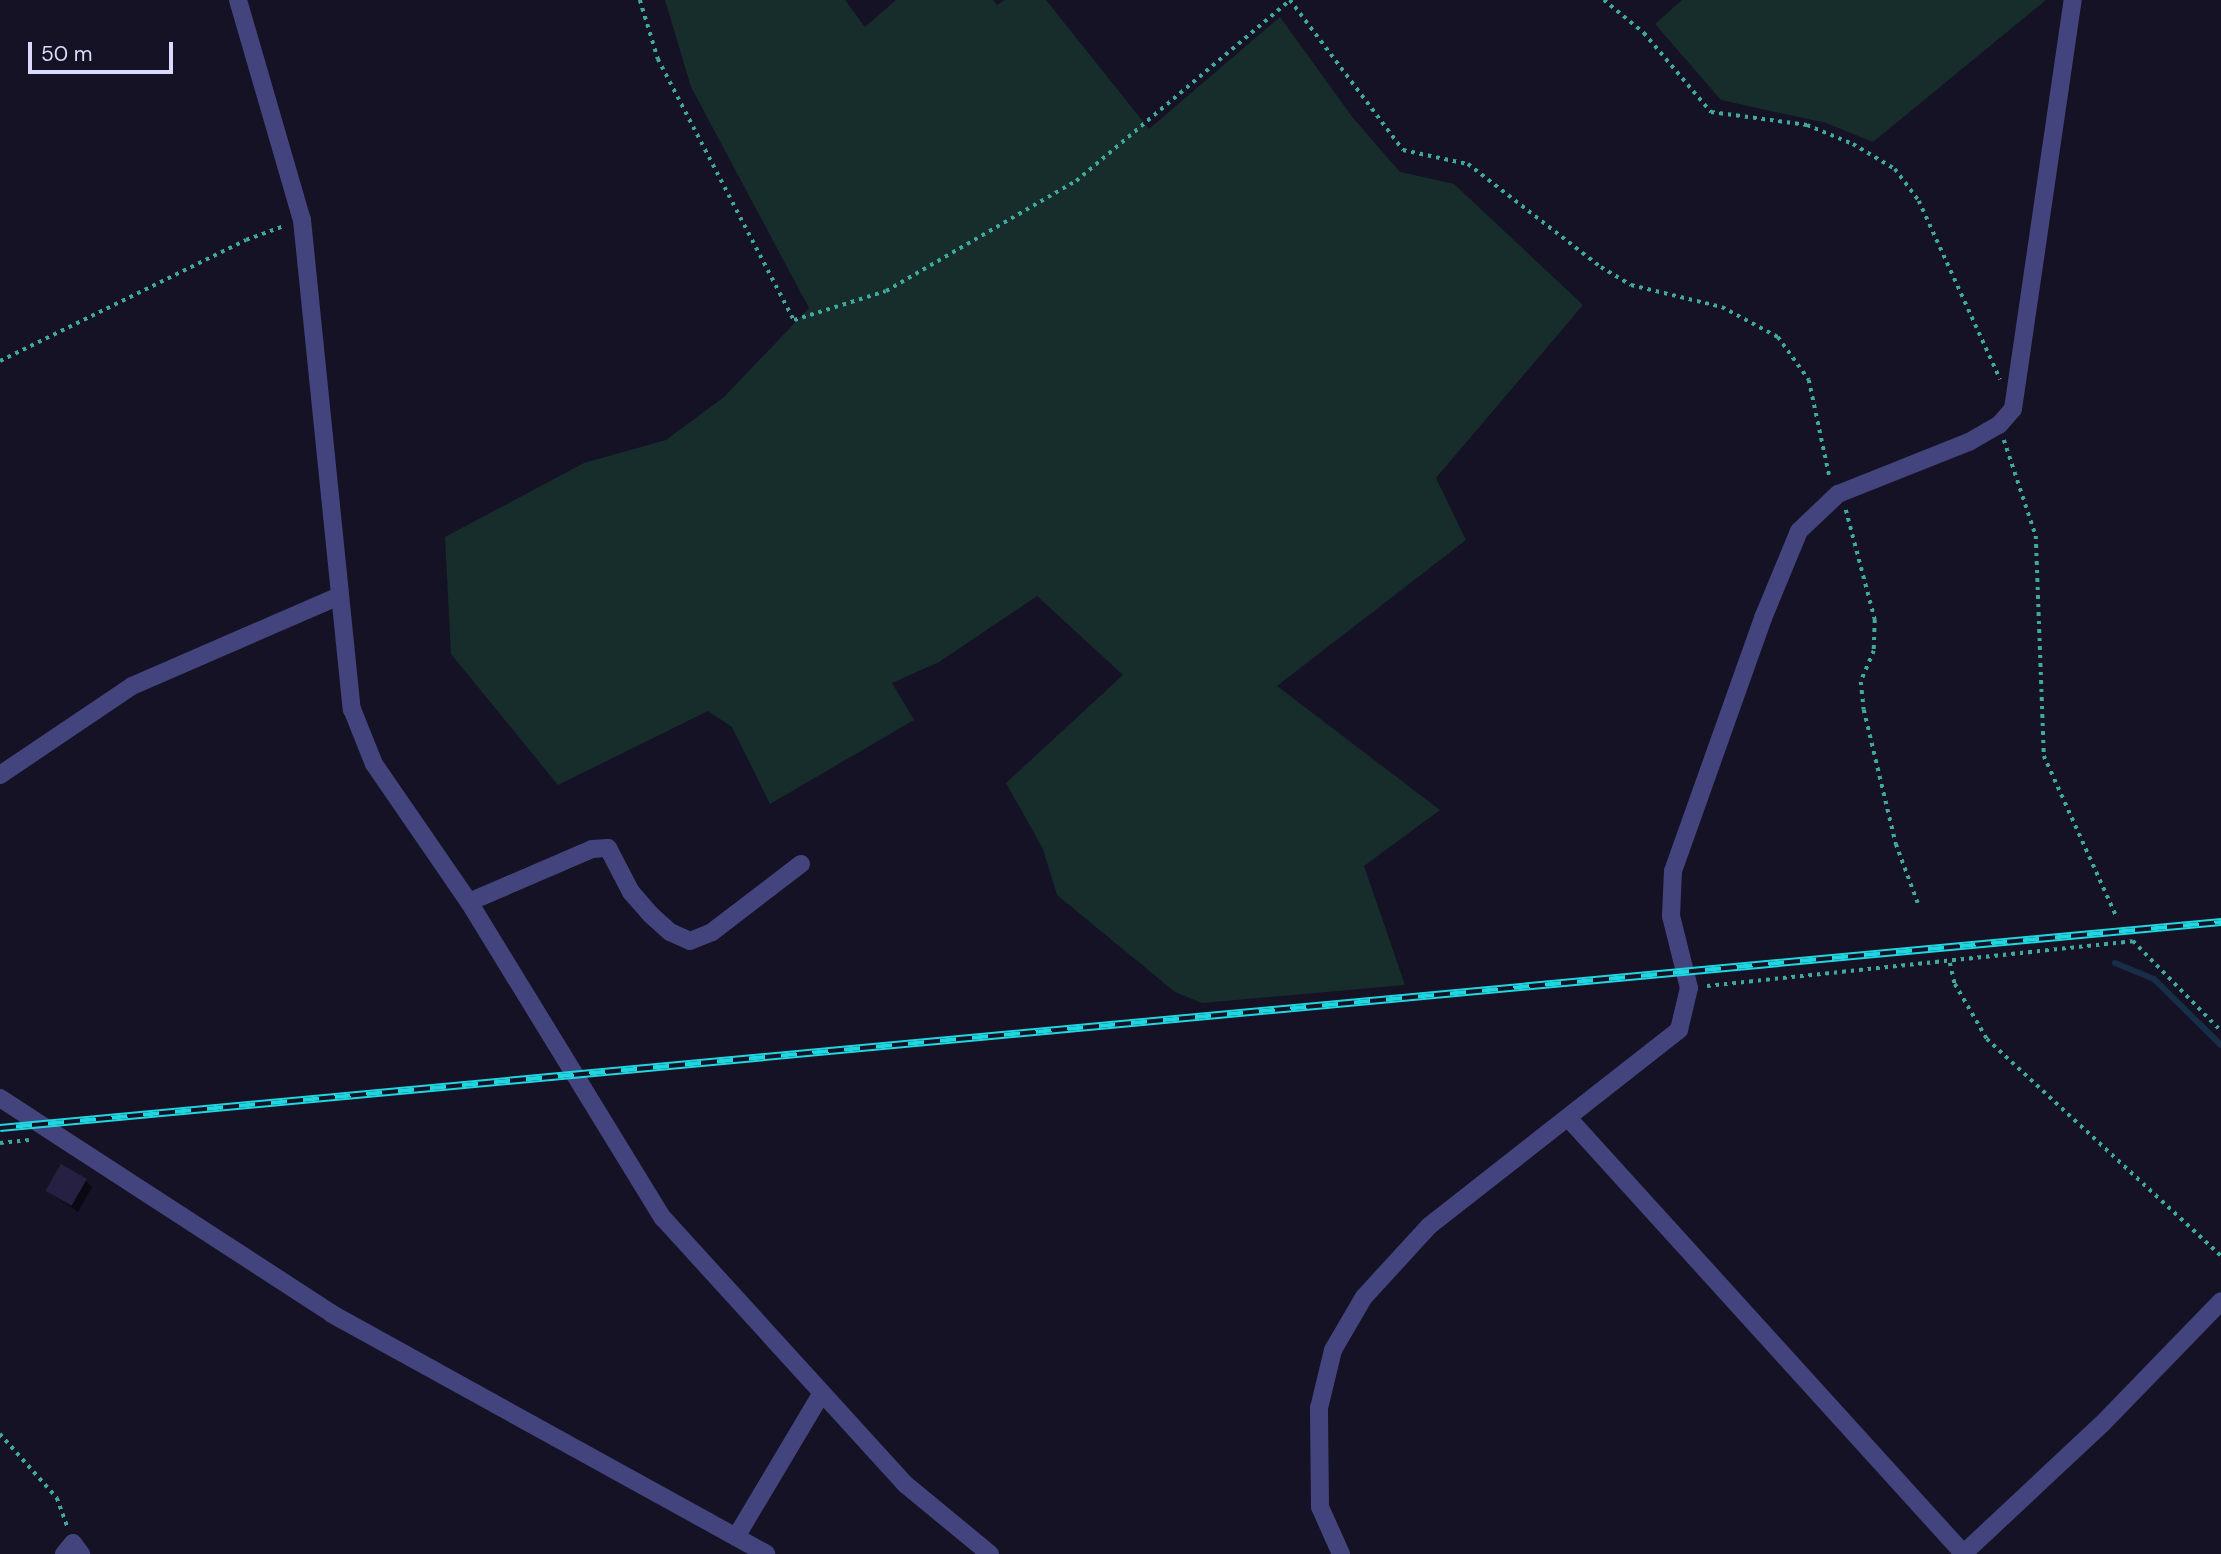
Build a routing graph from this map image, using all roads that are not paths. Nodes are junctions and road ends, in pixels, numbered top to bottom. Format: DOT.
graph roads {
  1 [pos="238,0"];
  2 [pos="2073,0"];
  3 [pos="339,596"];
  4 [pos="0,775"];
  5 [pos="801,864"];
  6 [pos="470,902"];
  7 [pos="0,1098"];
  8 [pos="1570,1120"];
  9 [pos="2221,1301"];
  10 [pos="821,1393"];
  11 [pos="736,1537"];
  12 [pos="766,1554"];
  13 [pos="990,1554"];
  14 [pos="1341,1554"];
  15 [pos="1964,1554"];
  1 -- 3 [label="street"];
  2 -- 8 [label="street"];
  3 -- 4 [label="street"];
  3 -- 6 [label="street"];
  5 -- 6 [label="street"];
  6 -- 10 [label="street"];
  7 -- 11 [label="street"];
  8 -- 14 [label="street"];
  8 -- 15 [label="street"];
  9 -- 15 [label="street"];
  10 -- 11 [label="street"];
  10 -- 13 [label="street"];
  11 -- 12 [label="street"];
}
